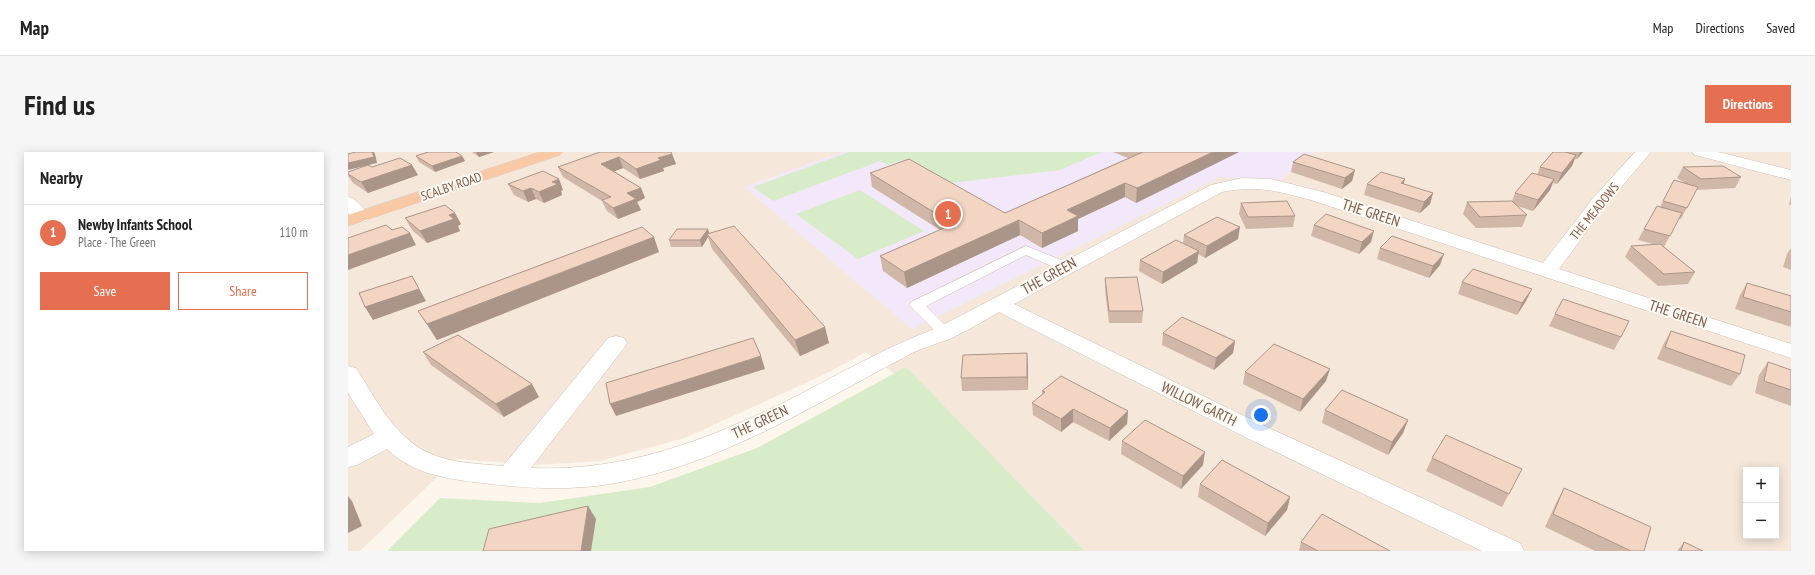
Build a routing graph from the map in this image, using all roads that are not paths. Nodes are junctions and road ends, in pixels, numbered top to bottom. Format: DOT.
graph roads {
  1 [pos="555,152"];
  2 [pos="1644,152"];
  3 [pos="1700,152"];
  4 [pos="1791,175"];
  5 [pos="348,202"];
  6 [pos="354,219"];
  7 [pos="1066,267"];
  8 [pos="1547,271"];
  9 [pos="998,304"];
  10 [pos="945,333"];
  11 [pos="616,343"];
  12 [pos="1791,351"];
  13 [pos="348,373"];
  14 [pos="390,437"];
  15 [pos="348,458"];
  16 [pos="510,476"];
  17 [pos="1510,551"];
  1 -- 6 [label="highway, SCALBY ROAD"];
  2 -- 8 [label="street, THE MEADOWS"];
  3 -- 4 [label="street"];
  5 -- 6 [label="street"];
  7 -- 8 [label="street, THE GREEN"];
  7 -- 9 [label="street, THE GREEN"];
  7 -- 10 [label="lane"];
  8 -- 12 [label="street, THE GREEN"];
  9 -- 10 [label="street, THE GREEN"];
  9 -- 17 [label="street, WILLOW GARTH"];
  10 -- 16 [label="street, THE GREEN"];
  11 -- 16 [label="street"];
  13 -- 14 [label="street, THE GREEN"];
  14 -- 15 [label="street"];
  14 -- 16 [label="street, THE GREEN"];
}
